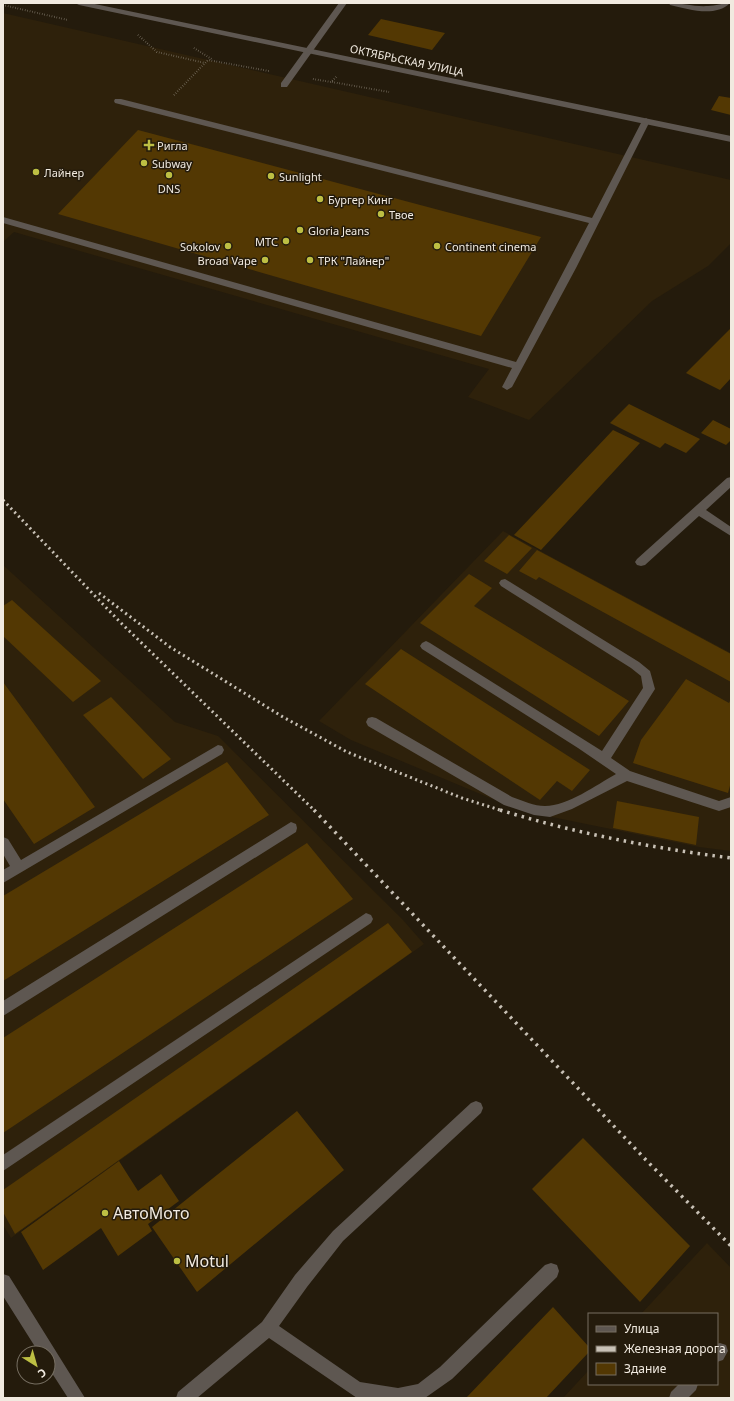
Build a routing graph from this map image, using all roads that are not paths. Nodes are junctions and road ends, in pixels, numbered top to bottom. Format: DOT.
graph roads {
  1 [pos="79,3"];
  2 [pos="342,3"];
  3 [pos="673,3"];
  4 [pos="726,3"];
  5 [pos="309,51"];
  6 [pos="284,85"];
  7 [pos="118,101"];
  8 [pos="646,121"];
  9 [pos="731,139"];
  10 [pos="3,220"];
  11 [pos="595,222"];
  12 [pos="518,366"];
  13 [pos="507,386"];
  14 [pos="731,481"];
  15 [pos="698,510"];
  16 [pos="731,532"];
  17 [pos="641,562"];
  18 [pos="505,583"];
  19 [pos="426,646"];
  20 [pos="372,722"];
  21 [pos="218,750"];
  22 [pos="604,759"];
  23 [pos="626,775"];
  24 [pos="731,802"];
  25 [pos="291,828"];
  26 [pos="3,843"];
  27 [pos="19,868"];
  28 [pos="3,877"];
  29 [pos="366,919"];
  30 [pos="3,1009"];
  31 [pos="476,1108"];
  32 [pos="3,1164"];
  33 [pos="551,1271"];
  34 [pos="3,1282"];
  35 [pos="268,1328"];
  36 [pos="689,1385"];
  37 [pos="77,1398"];
  38 [pos="184,1398"];
  39 [pos="677,1398"];
  1 -- 5 [label="street, ОКТЯБРЬСКАЯ УЛИЦА"];
  2 -- 5 [label="street"];
  3 -- 4 [label="street"];
  5 -- 6 [label="street"];
  5 -- 8 [label="street, ОКТЯБРЬСКАЯ УЛИЦА"];
  7 -- 11 [label="street"];
  8 -- 9 [label="street, ОКТЯБРЬСКАЯ УЛИЦА"];
  8 -- 11 [label="street"];
  10 -- 12 [label="street"];
  11 -- 12 [label="street"];
  12 -- 13 [label="street"];
  14 -- 15 [label="street"];
  15 -- 16 [label="street"];
  15 -- 17 [label="street"];
  18 -- 22 [label="street"];
  19 -- 22 [label="street"];
  20 -- 23 [label="street"];
  21 -- 27 [label="street"];
  22 -- 23 [label="street"];
  23 -- 24 [label="street"];
  25 -- 30 [label="street"];
  26 -- 27 [label="street"];
  27 -- 28 [label="street"];
  29 -- 32 [label="street"];
  31 -- 35 [label="street"];
  33 -- 35 [label="street"];
  34 -- 37 [label="street"];
  35 -- 38 [label="street"];
  36 -- 39 [label="street"];
}
